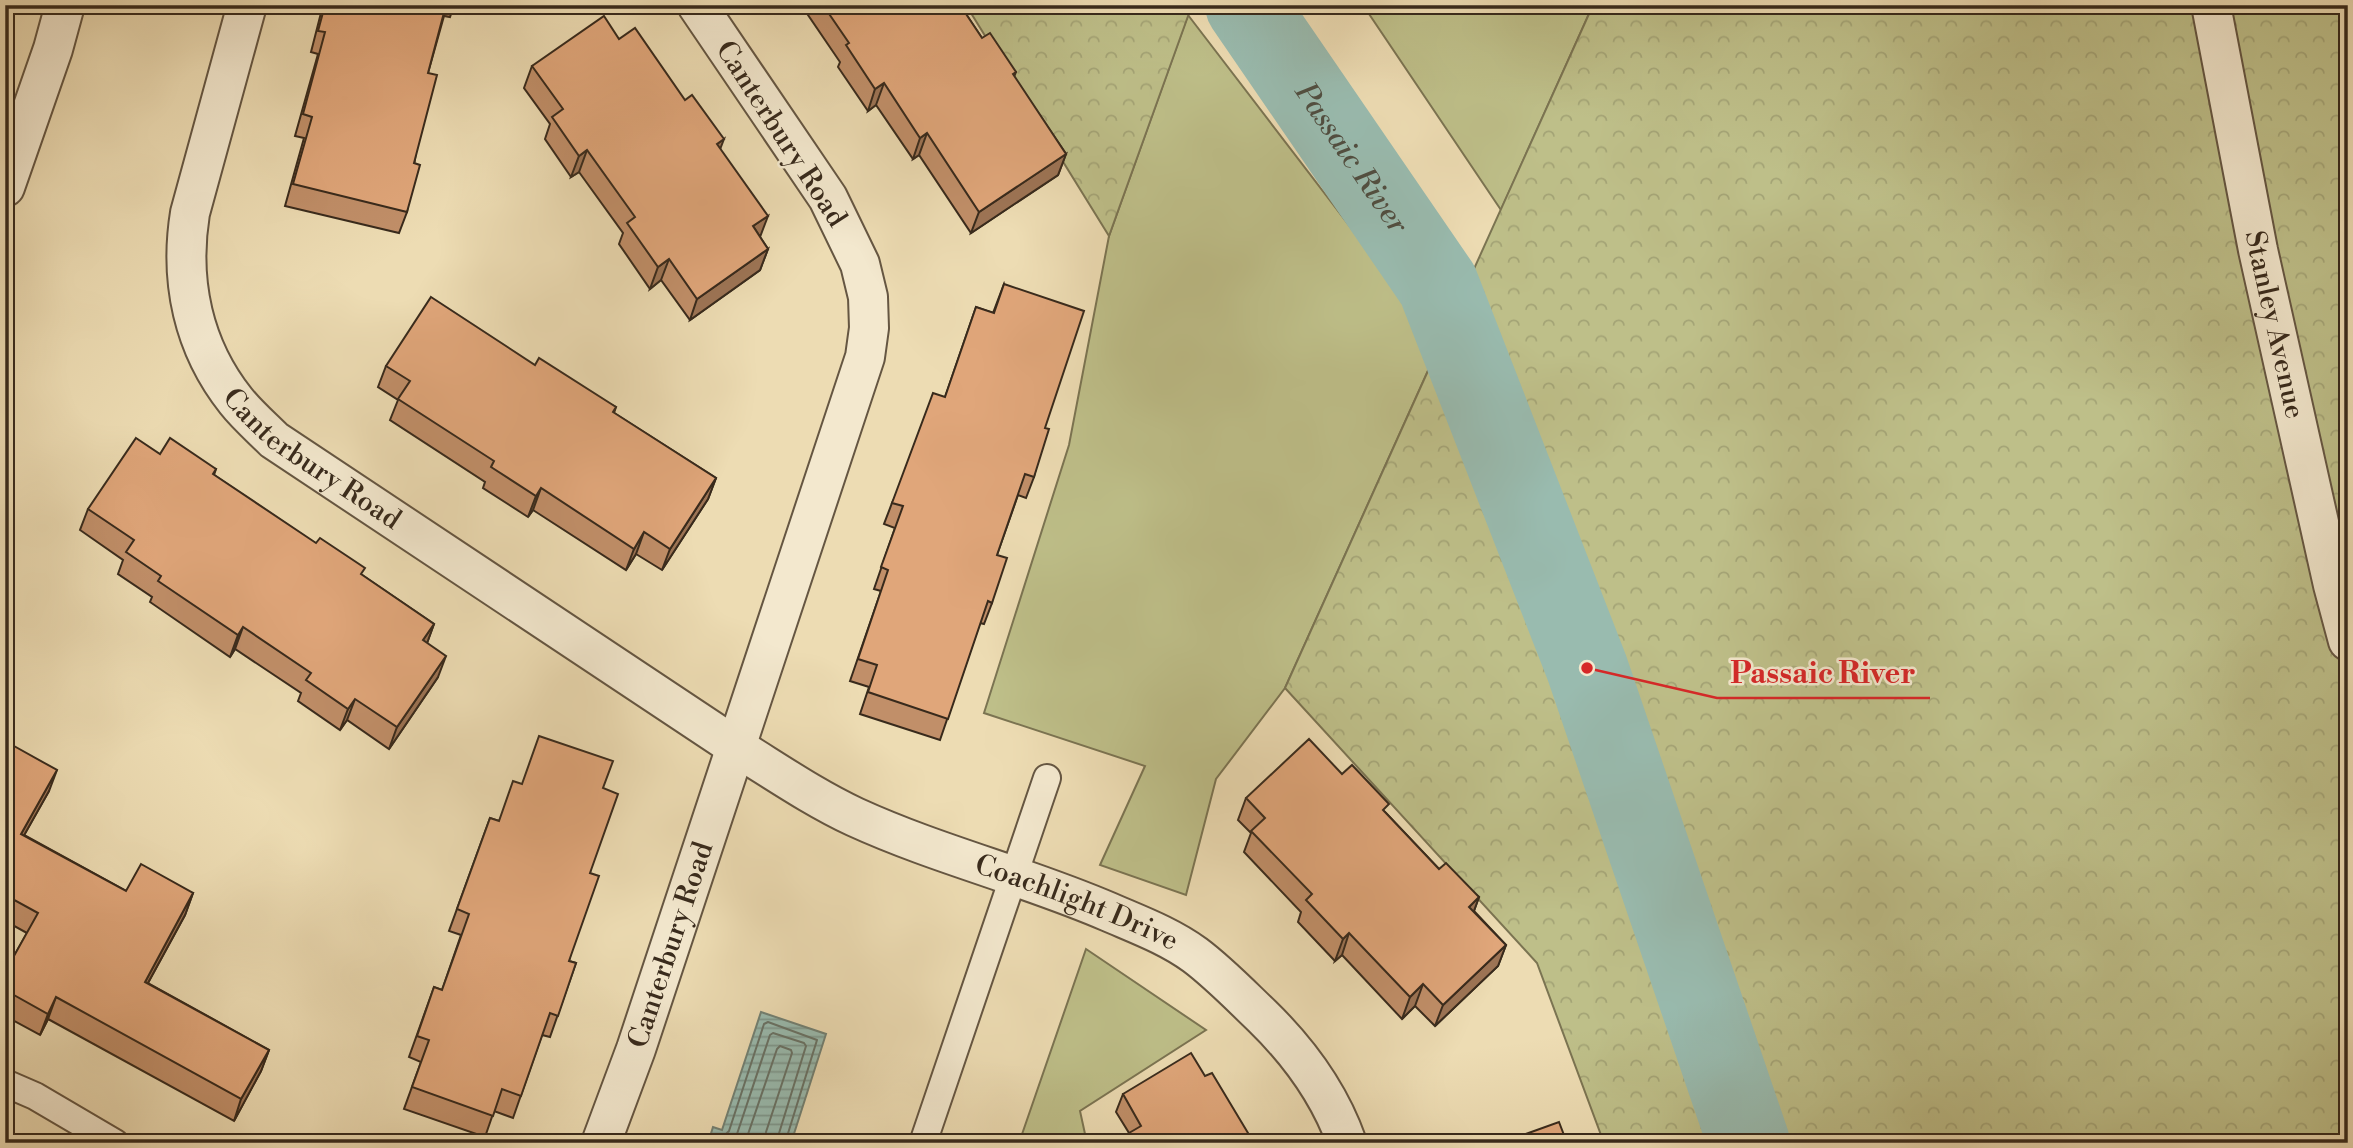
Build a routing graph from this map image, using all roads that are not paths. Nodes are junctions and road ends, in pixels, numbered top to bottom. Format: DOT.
graph roads {
  1 [pos="65,5"];
  2 [pos="247,5"];
  3 [pos="697,5"];
  4 [pos="2211,5"];
  5 [pos="5,187"];
  6 [pos="2348,641"];
  7 [pos="736,747"];
  8 [pos="1047,778"];
  9 [pos="1014,875"];
  10 [pos="5,1083"];
  11 [pos="115,1143"];
  12 [pos="601,1143"];
  13 [pos="923,1143"];
  14 [pos="1347,1143"];
  1 -- 5 [label="street"];
  2 -- 7 [label="street, Canterbury Road"];
  3 -- 7 [label="street, Canterbury Road"];
  4 -- 6 [label="street, Stanley Avenue"];
  7 -- 9 [label="street, Coachlight Drive"];
  7 -- 12 [label="street, Canterbury Road"];
  8 -- 9 [label="lane"];
  9 -- 13 [label="lane"];
  9 -- 14 [label="street, Coachlight Drive"];
  10 -- 11 [label="lane"];
}
